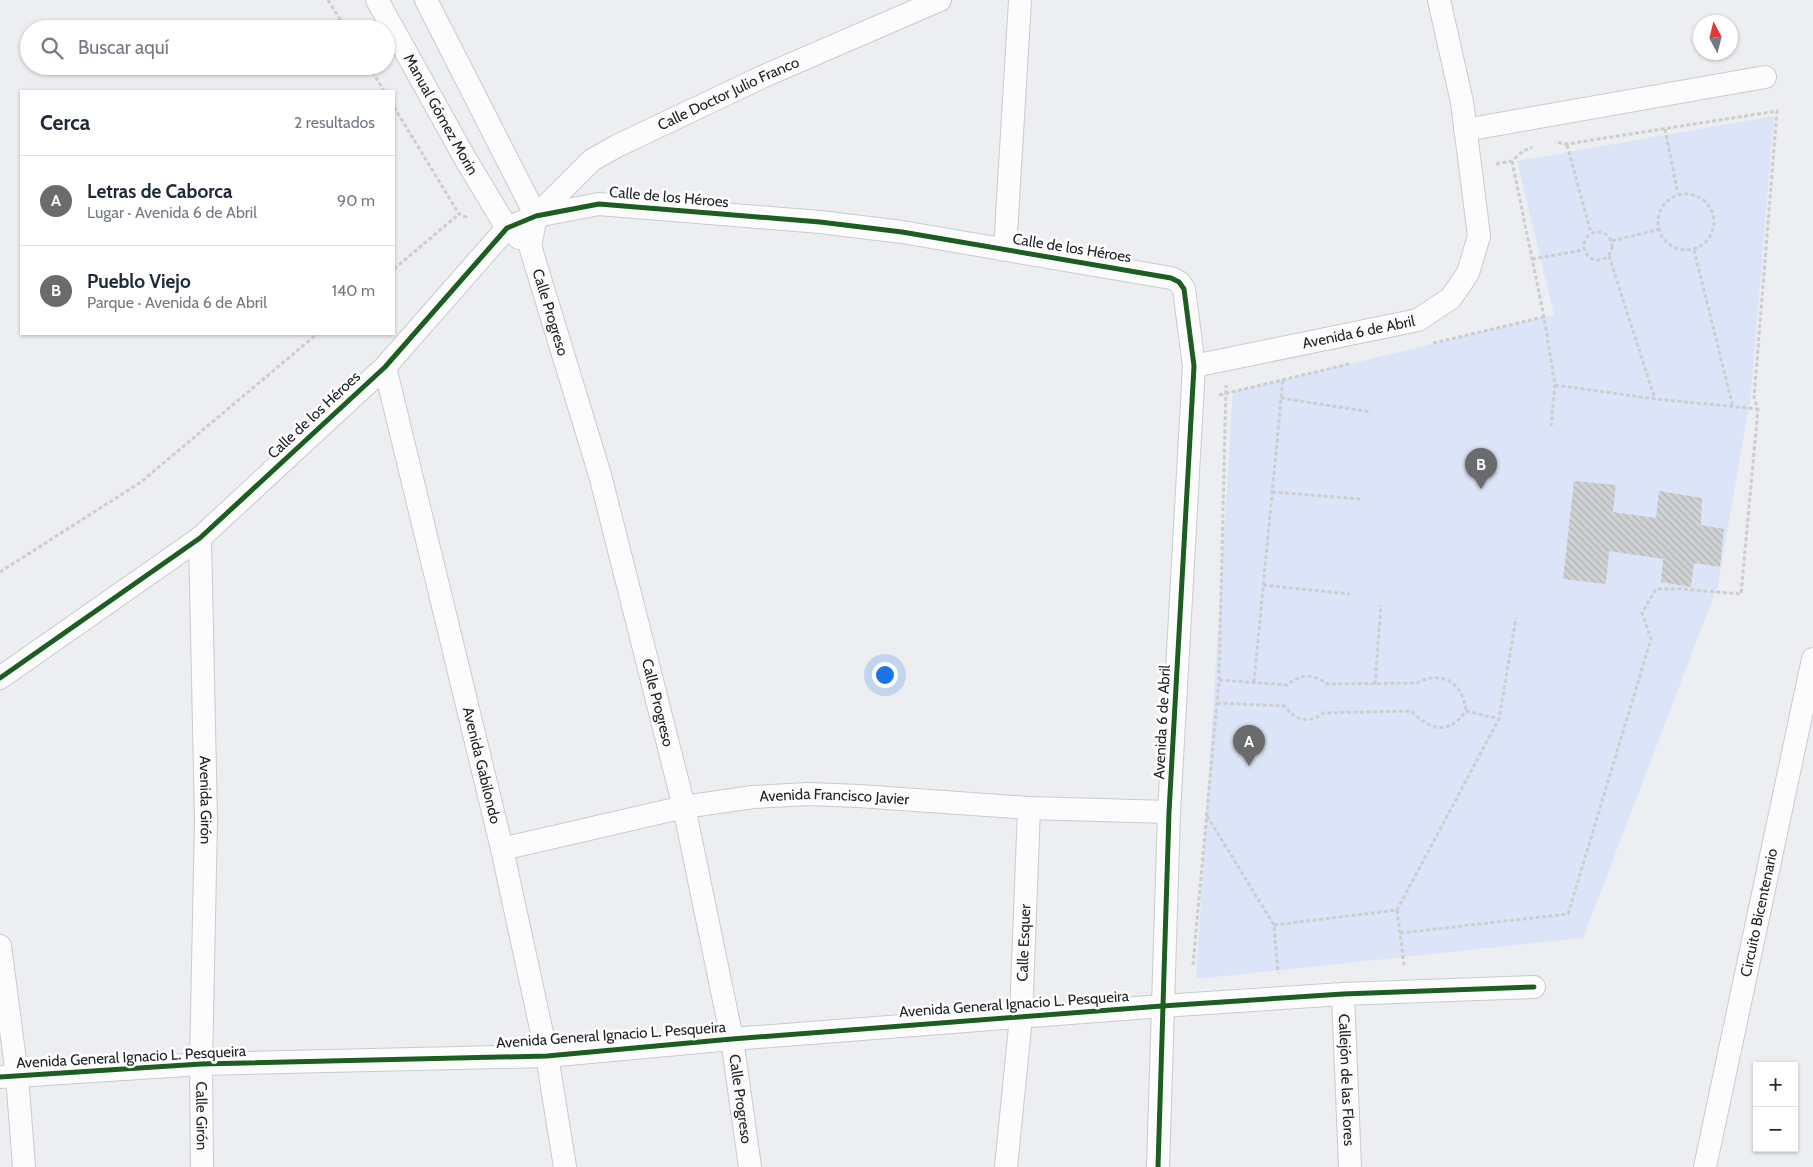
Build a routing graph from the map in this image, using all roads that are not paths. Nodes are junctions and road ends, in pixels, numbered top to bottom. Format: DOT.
graph roads {
  1 [pos="377,0"];
  2 [pos="426,0"];
  3 [pos="940,0"];
  4 [pos="1020,0"];
  5 [pos="1439,0"];
  6 [pos="388,20"];
  7 [pos="395,32"];
  8 [pos="1765,77"];
  9 [pos="1465,130"];
  10 [pos="536,216"];
  11 [pos="507,228"];
  12 [pos="530,246"];
  13 [pos="1005,250"];
  14 [pos="1179,282"];
  15 [pos="1194,366"];
  16 [pos="385,367"];
  17 [pos="200,538"];
  18 [pos="1813,659"];
  19 [pos="0,678"];
  20 [pos="684,807"];
  21 [pos="1029,808"];
  22 [pos="1170,812"];
  23 [pos="502,849"];
  24 [pos="0,946"];
  25 [pos="1534,987"];
  26 [pos="1342,994"];
  27 [pos="1162,1006"];
  28 [pos="1021,1016"];
  29 [pos="732,1039"];
  30 [pos="547,1056"];
  31 [pos="201,1064"];
  32 [pos="9,1077"];
  33 [pos="24,1167"];
  34 [pos="202,1167"];
  35 [pos="565,1167"];
  36 [pos="750,1167"];
  37 [pos="1006,1167"];
  38 [pos="1158,1167"];
  39 [pos="1350,1167"];
  40 [pos="1705,1167"];
  1 -- 6 [label="street, Manual Gómez Morin"];
  2 -- 10 [label="street"];
  3 -- 10 [label="street, Calle Doctor Julio Franco"];
  4 -- 13 [label="street"];
  5 -- 9 [label="street, Avenida 6 de Abril"];
  7 -- 11 [label="street, Manual Gómez Morin"];
  8 -- 9 [label="street"];
  9 -- 15 [label="street, Avenida 6 de Abril"];
  10 -- 11 [label="street, Calle de los Héroes"];
  10 -- 12 [label="street, Calle Progreso"];
  10 -- 13 [label="street, Calle de los Héroes"];
  11 -- 12 [label="street"];
  11 -- 16 [label="street, Calle de los Héroes"];
  12 -- 20 [label="street, Calle Progreso"];
  13 -- 14 [label="street, Calle de los Héroes"];
  14 -- 15 [label="street, Avenida 6 de Abril"];
  15 -- 22 [label="street, Avenida 6 de Abril"];
  16 -- 17 [label="street, Calle de los Héroes"];
  16 -- 23 [label="street, Avenida Gabilondo"];
  17 -- 19 [label="street, Calle de los Héroes"];
  17 -- 31 [label="street, Avenida Girón"];
  18 -- 40 [label="street, Circuito Bicentenario"];
  20 -- 21 [label="street, Avenida Francisco Javier"];
  20 -- 23 [label="street, Avenida Francisco Javier"];
  20 -- 29 [label="street, Calle Progreso"];
  21 -- 22 [label="street, Avenida Francisco Javier"];
  21 -- 28 [label="street, Calle Esquer"];
  22 -- 27 [label="street, Avenida 6 de Abril"];
  23 -- 30 [label="street, Avenida Gabilondo"];
  24 -- 32 [label="street"];
  25 -- 26 [label="street, Avenida General Ignacio L. Pesqueira"];
  26 -- 27 [label="street, Avenida General Ignacio L. Pesqueira"];
  26 -- 39 [label="street, Callejón de las Flores"];
  27 -- 28 [label="street, Avenida General Ignacio L. Pesqueira"];
  27 -- 38 [label="street, Avenida 6 de Abril"];
  28 -- 29 [label="street, Avenida General Ignacio L. Pesqueira"];
  28 -- 37 [label="street, Calle Esquer"];
  29 -- 30 [label="street, Avenida General Ignacio L. Pesqueira"];
  29 -- 36 [label="street, Calle Progreso"];
  30 -- 31 [label="street, Avenida General Ignacio L. Pesqueira"];
  30 -- 35 [label="street, Avenida Gabilondo"];
  31 -- 32 [label="street, Avenida General Ignacio L. Pesqueira"];
  31 -- 34 [label="street, Calle Girón"];
  32 -- 33 [label="street"];
}
